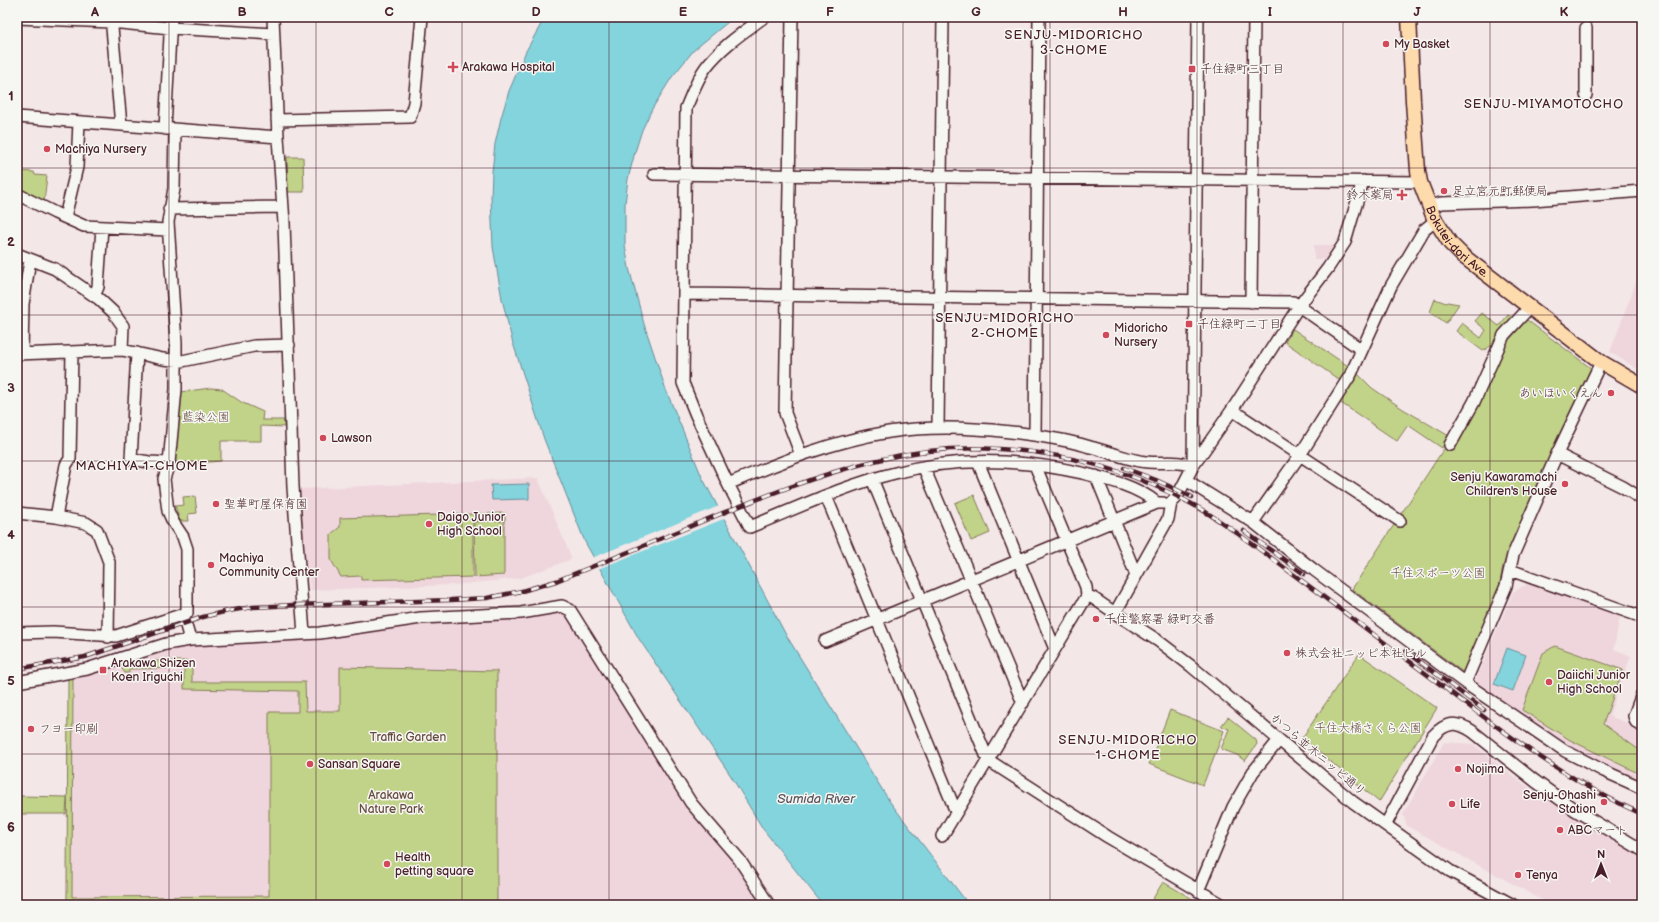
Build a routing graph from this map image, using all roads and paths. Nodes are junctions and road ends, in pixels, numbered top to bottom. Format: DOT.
graph roads {
  1 [pos="272,17"];
  2 [pos="422,17"];
  3 [pos="764,17"];
  4 [pos="792,17"];
  5 [pos="942,17"];
  6 [pos="1039,17"];
  7 [pos="1198,17"];
  8 [pos="1254,17"];
  9 [pos="1409,17"];
  10 [pos="17,18"];
  11 [pos="111,19"];
  12 [pos="171,22"];
  13 [pos="1586,28"];
  14 [pos="273,34"];
  15 [pos="1586,95"];
  16 [pos="17,117"];
  17 [pos="277,120"];
  18 [pos="79,122"];
  19 [pos="121,125"];
  20 [pos="170,129"];
  21 [pos="278,137"];
  22 [pos="654,174"];
  23 [pos="685,174"];
  24 [pos="789,175"];
  25 [pos="940,177"];
  26 [pos="1038,178"];
  27 [pos="1197,180"];
  28 [pos="1253,180"];
  29 [pos="1363,181"];
  30 [pos="1420,182"];
  31 [pos="1642,191"];
  32 [pos="17,194"];
  33 [pos="283,207"];
  34 [pos="1429,207"];
  35 [pos="169,209"];
  36 [pos="65,217"];
  37 [pos="1436,221"];
  38 [pos="102,227"];
  39 [pos="168,230"];
  40 [pos="17,254"];
  41 [pos="30,260"];
  42 [pos="685,294"];
  43 [pos="94,296"];
  44 [pos="788,296"];
  45 [pos="938,298"];
  46 [pos="1036,299"];
  47 [pos="1196,301"];
  48 [pos="1251,302"];
  49 [pos="1299,306"];
  50 [pos="1529,308"];
  51 [pos="289,345"];
  52 [pos="122,350"];
  53 [pos="1362,350"];
  54 [pos="72,352"];
  55 [pos="137,353"];
  56 [pos="20,354"];
  57 [pos="177,360"];
  58 [pos="1601,362"];
  59 [pos="1642,386"];
  60 [pos="1232,410"];
  61 [pos="938,428"];
  62 [pos="1035,435"];
  63 [pos="1450,445"];
  64 [pos="1556,454"];
  65 [pos="801,455"];
  66 [pos="1300,455"];
  67 [pos="978,462"];
  68 [pos="169,463"];
  69 [pos="1035,465"];
  70 [pos="1194,466"];
  71 [pos="924,468"];
  72 [pos="1096,476"];
  73 [pos="872,479"];
  74 [pos="1186,480"];
  75 [pos="728,484"];
  76 [pos="826,496"];
  77 [pos="1642,499"];
  78 [pos="1157,503"];
  79 [pos="1171,503"];
  80 [pos="17,513"];
  81 [pos="56,517"];
  82 [pos="1113,521"];
  83 [pos="1400,521"];
  84 [pos="1253,522"];
  85 [pos="1066,540"];
  86 [pos="1019,561"];
  87 [pos="1510,570"];
  88 [pos="1136,574"];
  89 [pos="972,581"];
  90 [pos="1087,596"];
  91 [pos="923,601"];
  92 [pos="1115,613"];
  93 [pos="183,615"];
  94 [pos="1642,618"];
  95 [pos="876,620"];
  96 [pos="17,633"];
  97 [pos="304,634"];
  98 [pos="108,637"];
  99 [pos="190,640"];
  100 [pos="825,641"];
  101 [pos="1055,650"];
  102 [pos="17,682"];
  103 [pos="1465,683"];
  104 [pos="1642,694"];
  105 [pos="1023,703"];
  106 [pos="1642,726"];
  107 [pos="1279,740"];
  108 [pos="988,760"];
  109 [pos="1642,788"];
  110 [pos="956,812"];
  111 [pos="1386,824"];
  112 [pos="942,836"];
  113 [pos="1642,850"];
  114 [pos="1198,891"];
  115 [pos="769,905"];
  116 [pos="1223,905"];
  117 [pos="1513,905"];
  1 -- 14 [label="street"];
  2 -- 17 [label="street"];
  3 -- 23 [label="street"];
  4 -- 24 [label="street"];
  5 -- 25 [label="street"];
  6 -- 26 [label="street"];
  7 -- 27 [label="street"];
  8 -- 28 [label="street"];
  9 -- 30 [label="main road, Bokutei-dori Ave."];
  10 -- 11 [label="street"];
  11 -- 12 [label="street"];
  11 -- 19 [label="street"];
  12 -- 14 [label="street"];
  12 -- 20 [label="street"];
  13 -- 15 [label="street"];
  14 -- 17 [label="street"];
  16 -- 18 [label="street"];
  17 -- 21 [label="street"];
  18 -- 19 [label="street"];
  18 -- 36 [label="street"];
  19 -- 20 [label="street"];
  20 -- 21 [label="street"];
  20 -- 35 [label="street"];
  21 -- 33 [label="street"];
  22 -- 23 [label="street"];
  23 -- 24 [label="street"];
  23 -- 42 [label="street"];
  24 -- 25 [label="street"];
  24 -- 44 [label="street"];
  25 -- 26 [label="street"];
  25 -- 45 [label="street"];
  26 -- 27 [label="street"];
  26 -- 46 [label="street"];
  27 -- 28 [label="street"];
  27 -- 47 [label="street"];
  28 -- 29 [label="street"];
  28 -- 48 [label="street"];
  29 -- 30 [label="street"];
  29 -- 49 [label="street"];
  30 -- 34 [label="main road, Bokutei-dori Ave."];
  31 -- 34 [label="street"];
  32 -- 36 [label="street"];
  33 -- 35 [label="street"];
  33 -- 51 [label="street"];
  34 -- 37 [label="main road, Bokutei-dori Ave."];
  35 -- 39 [label="street"];
  36 -- 38 [label="street"];
  37 -- 50 [label="main road, Bokutei-dori Ave."];
  37 -- 53 [label="street"];
  38 -- 39 [label="street"];
  38 -- 43 [label="street"];
  39 -- 57 [label="street"];
  40 -- 41 [label="street"];
  41 -- 43 [label="street"];
  41 -- 56 [label="street"];
  42 -- 44 [label="street"];
  42 -- 75 [label="street"];
  43 -- 52 [label="street"];
  44 -- 45 [label="street"];
  44 -- 65 [label="street"];
  45 -- 46 [label="street"];
  45 -- 61 [label="street"];
  46 -- 47 [label="street"];
  46 -- 62 [label="street"];
  47 -- 48 [label="street"];
  47 -- 70 [label="street"];
  48 -- 49 [label="street"];
  49 -- 53 [label="street"];
  49 -- 60 [label="street"];
  50 -- 58 [label="main road, Bokutei-dori Ave."];
  50 -- 63 [label="street"];
  51 -- 57 [label="street"];
  51 -- 97 [label="street"];
  52 -- 54 [label="street"];
  52 -- 55 [label="street"];
  53 -- 66 [label="street"];
  54 -- 56 [label="street"];
  54 -- 81 [label="street"];
  55 -- 57 [label="street"];
  55 -- 68 [label="street"];
  57 -- 68 [label="street"];
  58 -- 59 [label="main road, Bokutei-dori Ave."];
  58 -- 64 [label="street"];
  60 -- 66 [label="street"];
  60 -- 70 [label="street"];
  61 -- 62 [label="street"];
  61 -- 65 [label="street"];
  62 -- 70 [label="street"];
  64 -- 77 [label="street"];
  64 -- 87 [label="street"];
  65 -- 75 [label="street"];
  66 -- 83 [label="street"];
  66 -- 84 [label="street"];
  67 -- 69 [label="street"];
  67 -- 71 [label="street"];
  67 -- 86 [label="street"];
  68 -- 93 [label="street"];
  69 -- 72 [label="street"];
  69 -- 85 [label="street"];
  70 -- 74 [label="street"];
  71 -- 73 [label="street"];
  71 -- 89 [label="street"];
  72 -- 78 [label="street"];
  72 -- 82 [label="street"];
  73 -- 76 [label="street"];
  73 -- 91 [label="street"];
  74 -- 79 [label="street"];
  74 -- 84 [label="street"];
  75 -- 76 [label="street"];
  76 -- 95 [label="street"];
  78 -- 79 [label="street"];
  78 -- 82 [label="street"];
  79 -- 88 [label="street"];
  80 -- 81 [label="street"];
  81 -- 98 [label="street"];
  82 -- 85 [label="street"];
  82 -- 88 [label="street"];
  84 -- 103 [label="street"];
  85 -- 86 [label="street"];
  85 -- 90 [label="street"];
  86 -- 89 [label="street"];
  86 -- 101 [label="street"];
  87 -- 94 [label="street"];
  87 -- 103 [label="street"];
  88 -- 92 [label="street"];
  89 -- 91 [label="street"];
  89 -- 105 [label="street"];
  90 -- 92 [label="street, かつら並木ニッピ通り"];
  90 -- 101 [label="street"];
  91 -- 95 [label="street"];
  91 -- 108 [label="street"];
  92 -- 107 [label="street, かつら並木ニッピ通り"];
  93 -- 98 [label="street"];
  93 -- 99 [label="street"];
  95 -- 100 [label="street"];
  95 -- 110 [label="street"];
  96 -- 98 [label="street"];
  97 -- 99 [label="street"];
  97 -- 115 [label="street"];
  99 -- 102 [label="street"];
  101 -- 105 [label="street"];
  103 -- 109 [label="street"];
  104 -- 106 [label="street"];
  105 -- 108 [label="street"];
  107 -- 111 [label="street, かつら並木ニッピ通り"];
  107 -- 114 [label="street"];
  108 -- 110 [label="street"];
  108 -- 114 [label="street"];
  110 -- 112 [label="street"];
  111 -- 113 [label="street"];
  111 -- 117 [label="street, かつら並木ニッピ通り"];
  114 -- 116 [label="street"];
}
